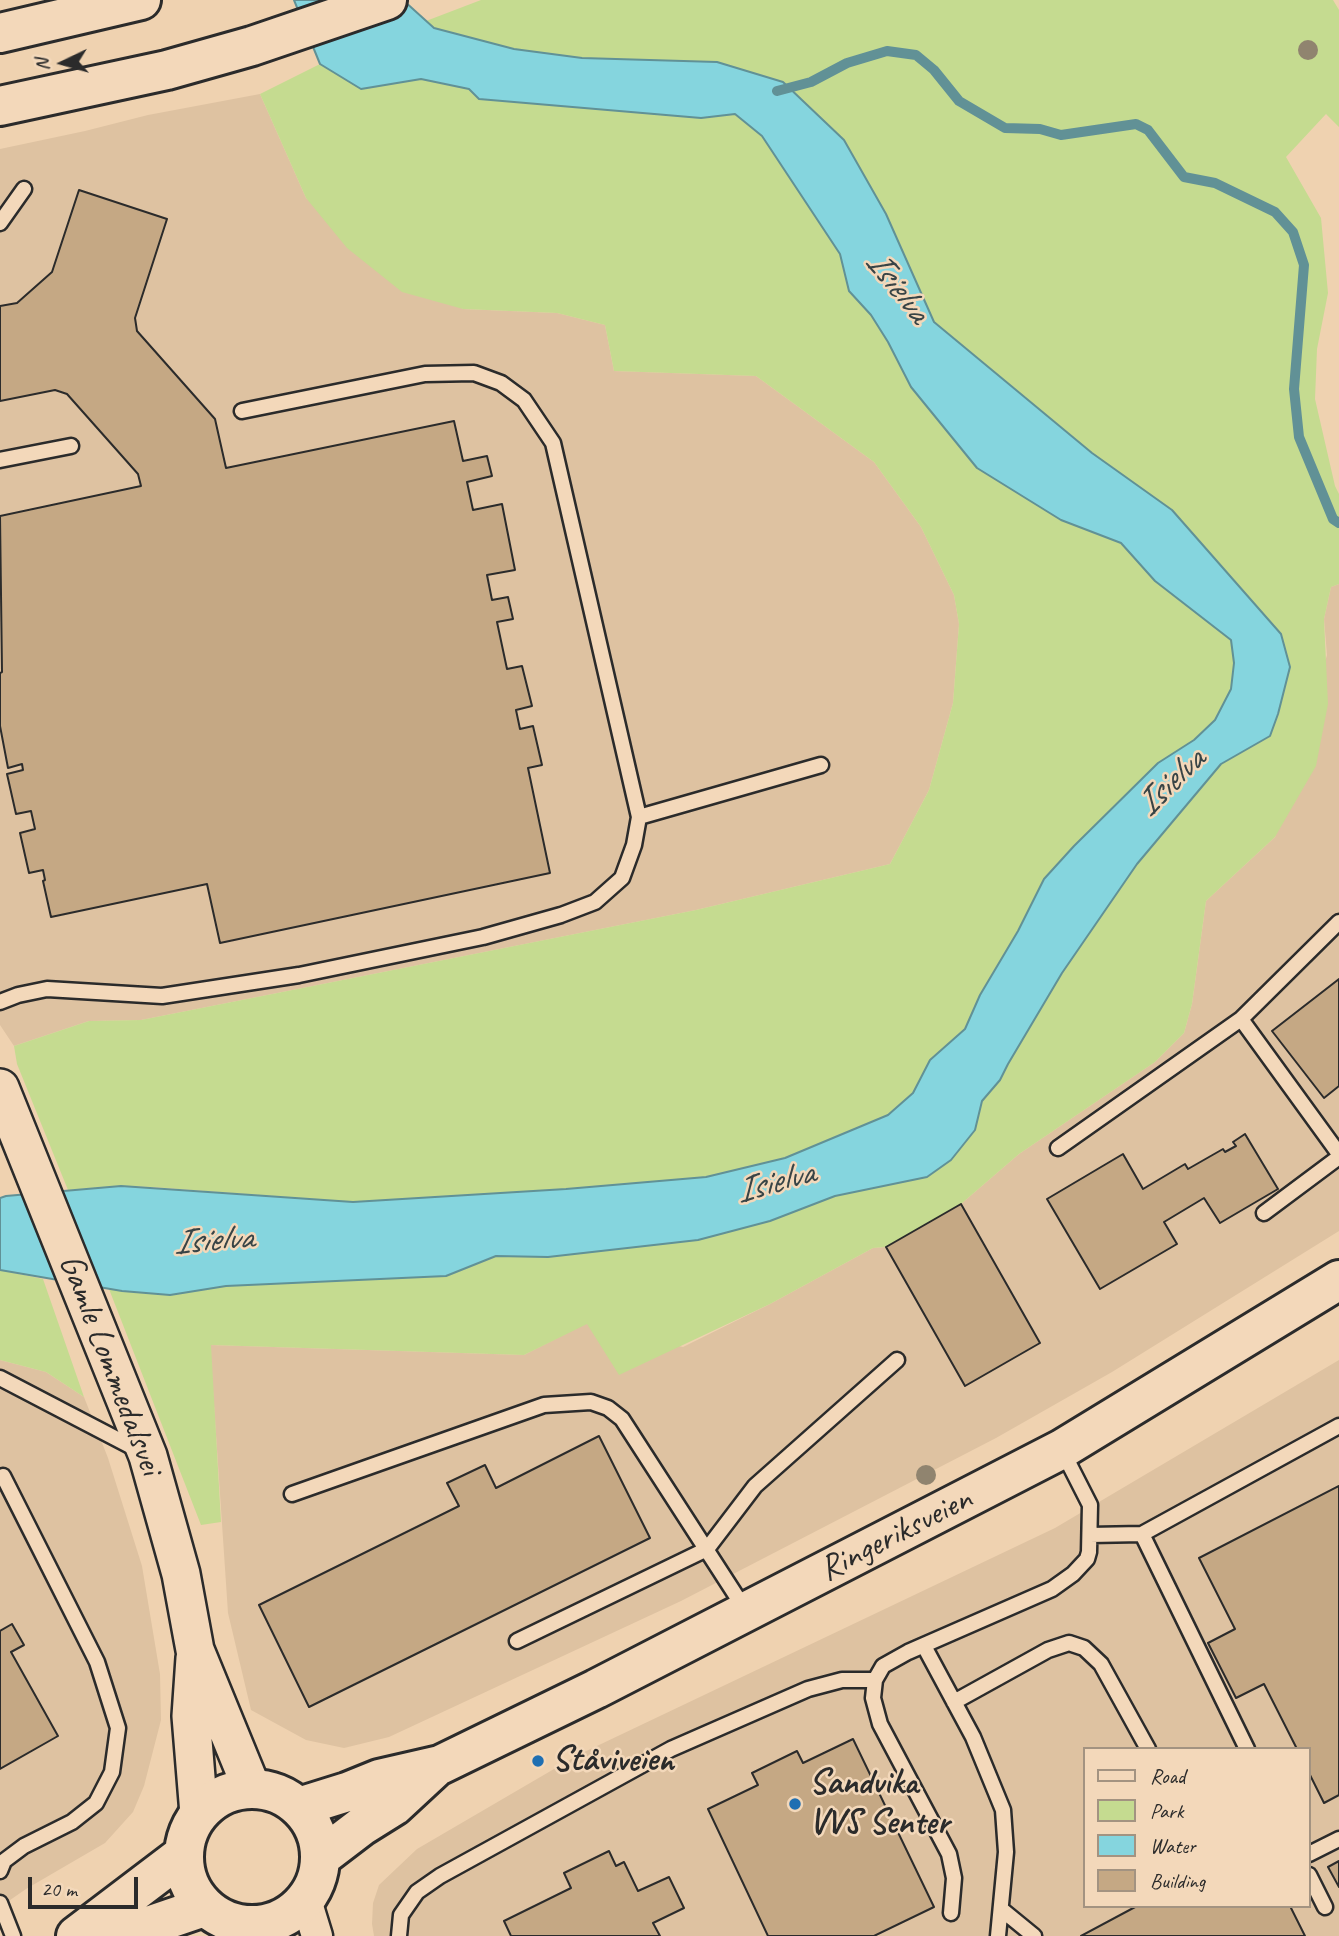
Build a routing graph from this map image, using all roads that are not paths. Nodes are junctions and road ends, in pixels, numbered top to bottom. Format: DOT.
graph roads {
  1 [pos="141,0"];
  2 [pos="387,0"];
  3 [pos="0,33"];
  4 [pos="0,106"];
  5 [pos="24,189"];
  6 [pos="0,223"];
  7 [pos="242,411"];
  8 [pos="71,446"];
  9 [pos="0,460"];
  10 [pos="821,765"];
  11 [pos="639,817"];
  12 [pos="1339,922"];
  13 [pos="0,1002"];
  14 [pos="1241,1019"];
  15 [pos="2,1091"];
  16 [pos="1058,1148"];
  17 [pos="1339,1155"];
  18 [pos="1264,1213"];
  19 [pos="1339,1280"];
  20 [pos="897,1360"];
  21 [pos="0,1378"];
  22 [pos="1339,1426"];
  23 [pos="1062,1449"];
  24 [pos="148,1456"];
  25 [pos="3,1476"];
  26 [pos="292,1494"];
  27 [pos="1142,1534"];
  28 [pos="1090,1535"];
  29 [pos="707,1549"];
  30 [pos="746,1612"];
  31 [pos="517,1641"];
  32 [pos="924,1646"];
  33 [pos="195,1650"];
  34 [pos="874,1680"];
  35 [pos="954,1702"];
  36 [pos="1147,1747"];
  37 [pos="1246,1747"];
  38 [pos="440,1765"];
  39 [pos="252,1789"];
  40 [pos="299,1807"];
  41 [pos="199,1814"];
  42 [pos="1339,1839"];
  43 [pos="1311,1853"];
  44 [pos="184,1854"];
  45 [pos="320,1858"];
  46 [pos="0,1871"];
  47 [pos="1311,1879"];
  48 [pos="306,1900"];
  49 [pos="0,1903"];
  50 [pos="204,1907"];
  51 [pos="1325,1908"];
  52 [pos="1001,1909"];
  53 [pos="951,1913"];
  54 [pos="256,1931"];
  55 [pos="13,1936"];
  56 [pos="76,1936"];
  57 [pos="119,1936"];
  58 [pos="317,1936"];
  59 [pos="399,1936"];
  60 [pos="998,1936"];
  61 [pos="1034,1936"];
  1 -- 3 [label="main road"];
  2 -- 4 [label="main road"];
  5 -- 6 [label="lane"];
  7 -- 11 [label="lane"];
  8 -- 9 [label="lane"];
  10 -- 11 [label="lane"];
  11 -- 13 [label="lane"];
  12 -- 14 [label="lane"];
  14 -- 16 [label="lane"];
  14 -- 17 [label="lane"];
  15 -- 24 [label="street, Gamle Lommedalsvei"];
  17 -- 18 [label="lane"];
  19 -- 23 [label="main road, Ringeriksveien"];
  20 -- 29 [label="lane"];
  21 -- 24 [label="lane"];
  22 -- 27 [label="lane"];
  23 -- 28 [label="lane"];
  23 -- 30 [label="main road, Ringeriksveien"];
  24 -- 33 [label="street, Gamle Lommedalsvei"];
  25 -- 46 [label="lane"];
  26 -- 29 [label="lane"];
  27 -- 28 [label="lane"];
  27 -- 37 [label="lane"];
  28 -- 32 [label="lane"];
  29 -- 30 [label="lane"];
  29 -- 31 [label="lane"];
  30 -- 38 [label="main road, Ringeriksveien"];
  32 -- 34 [label="lane"];
  32 -- 35 [label="lane"];
  33 -- 39 [label="street, Gamle Lommedalsvei"];
  33 -- 41 [label="street, Gamle Lommedalsvei"];
  34 -- 53 [label="lane"];
  34 -- 59 [label="lane"];
  35 -- 36 [label="lane"];
  35 -- 52 [label="lane"];
  38 -- 40 [label="main road, Ringeriksveien"];
  38 -- 45 [label="main road, Ringeriksveien"];
  39 -- 40 [label="main road"];
  39 -- 41 [label="main road"];
  40 -- 45 [label="main road"];
  41 -- 44 [label="main road"];
  42 -- 43 [label="lane"];
  44 -- 50 [label="main road"];
  44 -- 56 [label="main road"];
  45 -- 48 [label="main road"];
  47 -- 51 [label="lane"];
  48 -- 54 [label="main road"];
  48 -- 58 [label="street"];
  49 -- 55 [label="lane"];
  50 -- 54 [label="main road"];
  50 -- 57 [label="main road"];
  52 -- 60 [label="lane"];
  52 -- 61 [label="lane"];
}
